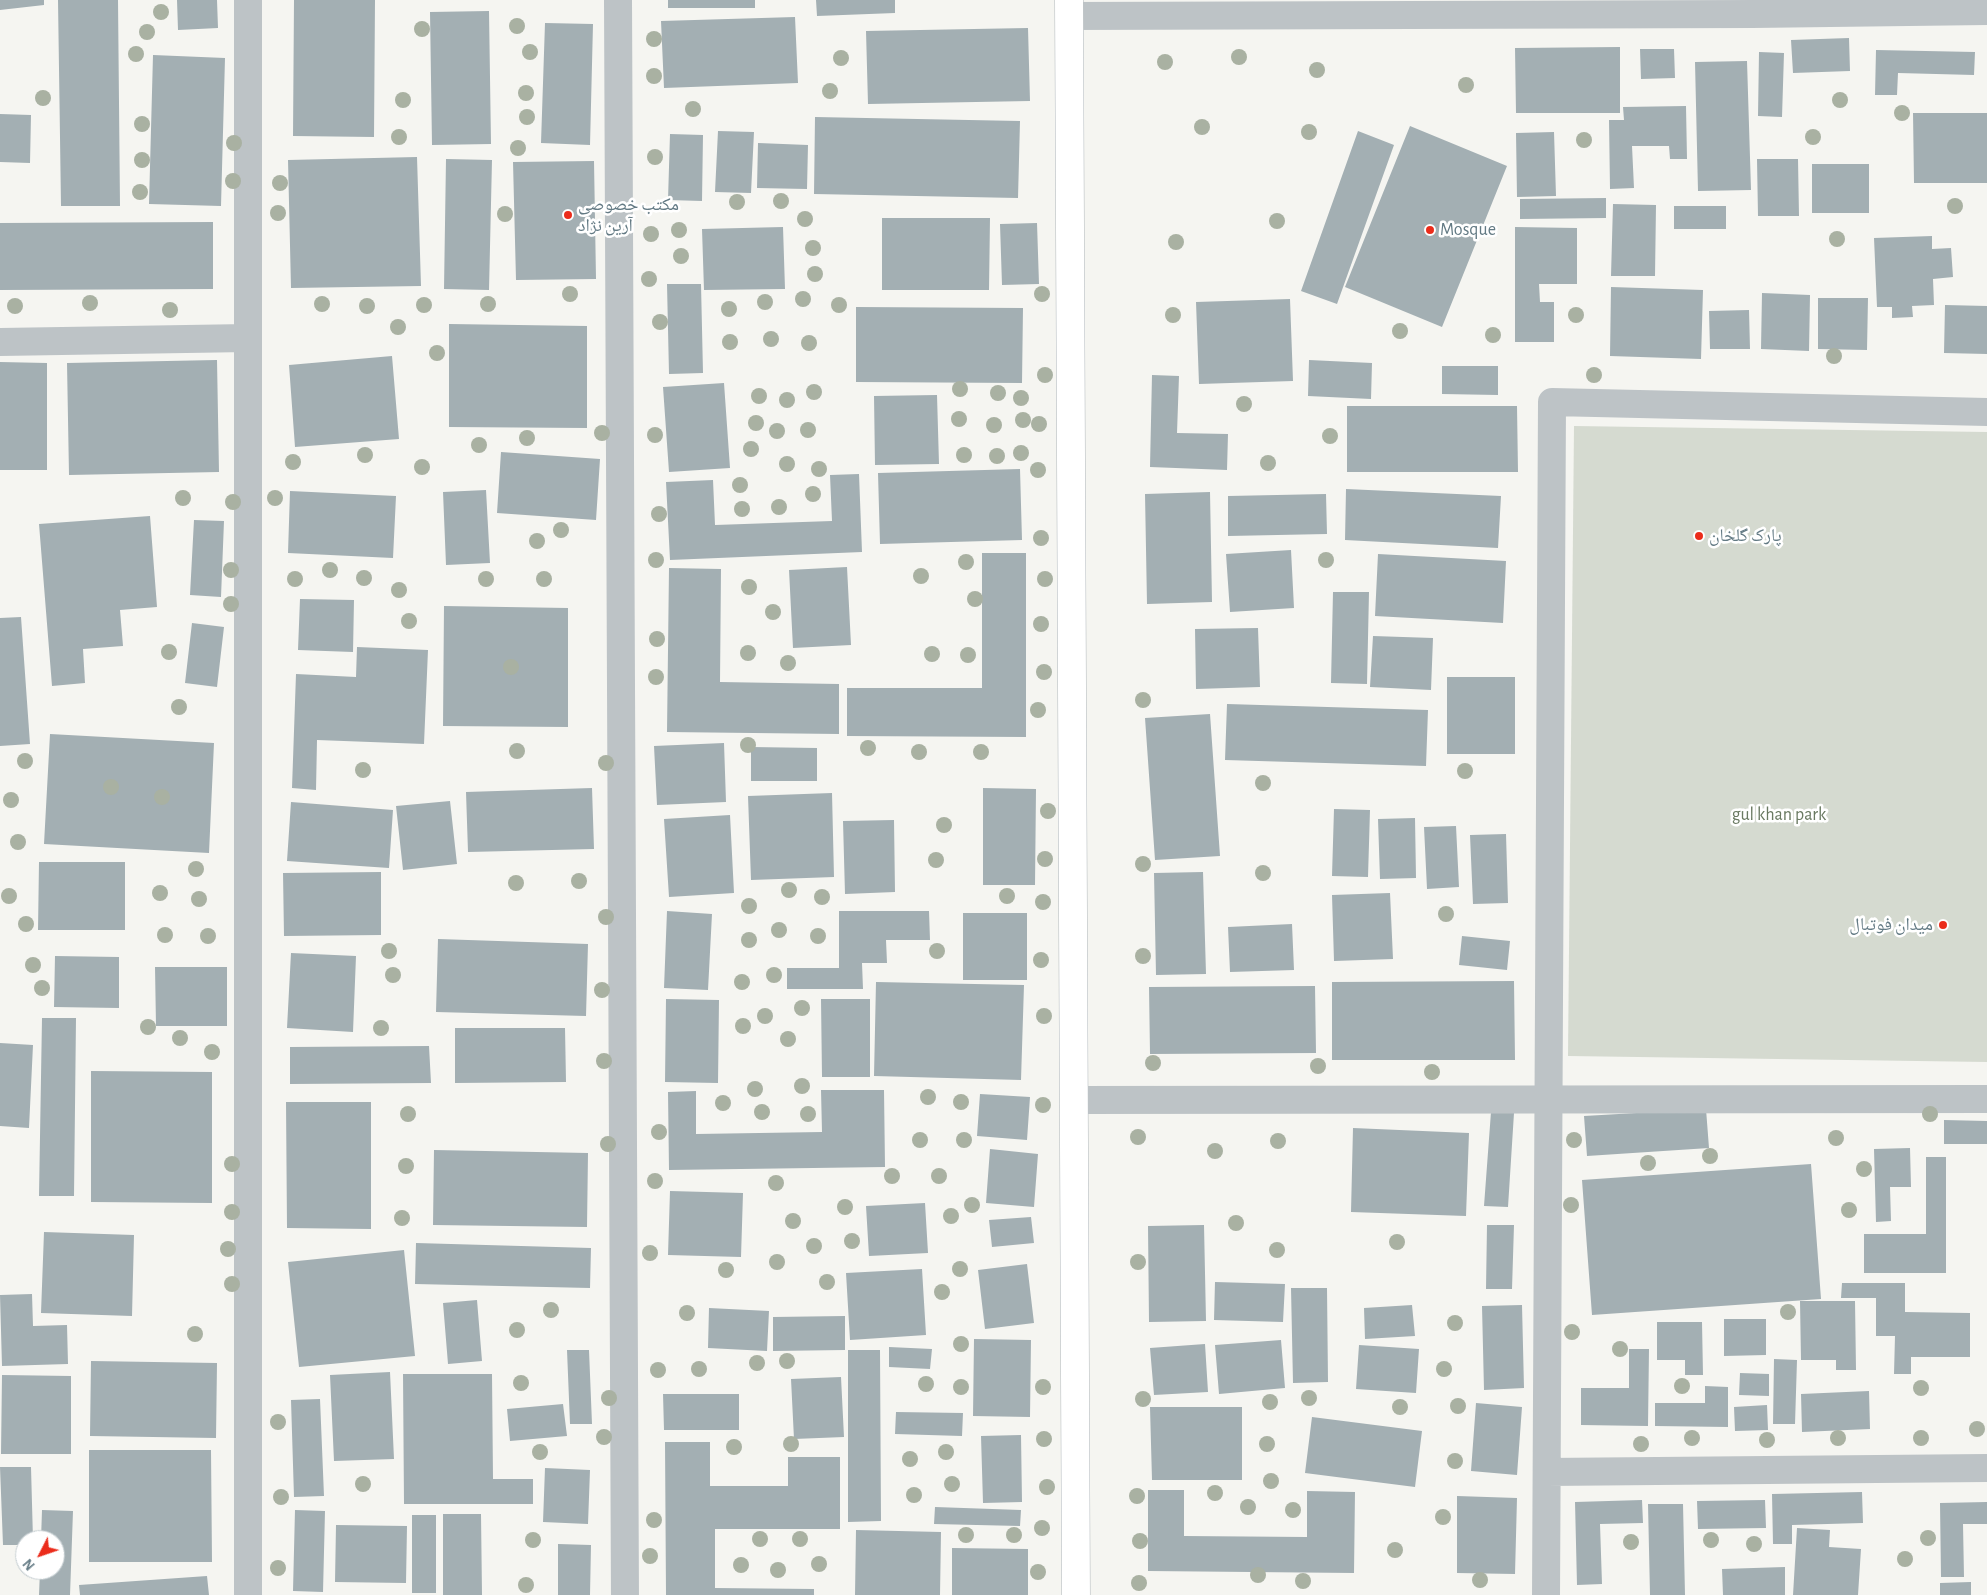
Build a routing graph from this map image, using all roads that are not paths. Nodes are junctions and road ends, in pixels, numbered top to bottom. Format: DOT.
graph roads {
  1 [pos="248,0"];
  2 [pos="618,0"];
  3 [pos="1505,7"];
  4 [pos="1752,7"];
  5 [pos="1069,8"];
  6 [pos="1987,10"];
  7 [pos="248,338"];
  8 [pos="0,342"];
  9 [pos="1987,412"];
  10 [pos="1987,1099"];
  11 [pos="1074,1100"];
  12 [pos="1549,1100"];
  13 [pos="1987,1468"];
  14 [pos="1547,1472"];
  15 [pos="248,1595"];
  16 [pos="624,1595"];
  17 [pos="1076,1595"];
  18 [pos="1546,1595"];
  1 -- 7 [label="street"];
  2 -- 16 [label="street"];
  3 -- 4 [label="street"];
  3 -- 5 [label="street"];
  4 -- 6 [label="street"];
  5 -- 11 [label="street"];
  7 -- 8 [label="street"];
  7 -- 15 [label="street"];
  9 -- 12 [label="street"];
  10 -- 12 [label="street"];
  11 -- 12 [label="street"];
  11 -- 17 [label="street"];
  12 -- 14 [label="street"];
  13 -- 14 [label="street"];
  14 -- 18 [label="street"];
}
